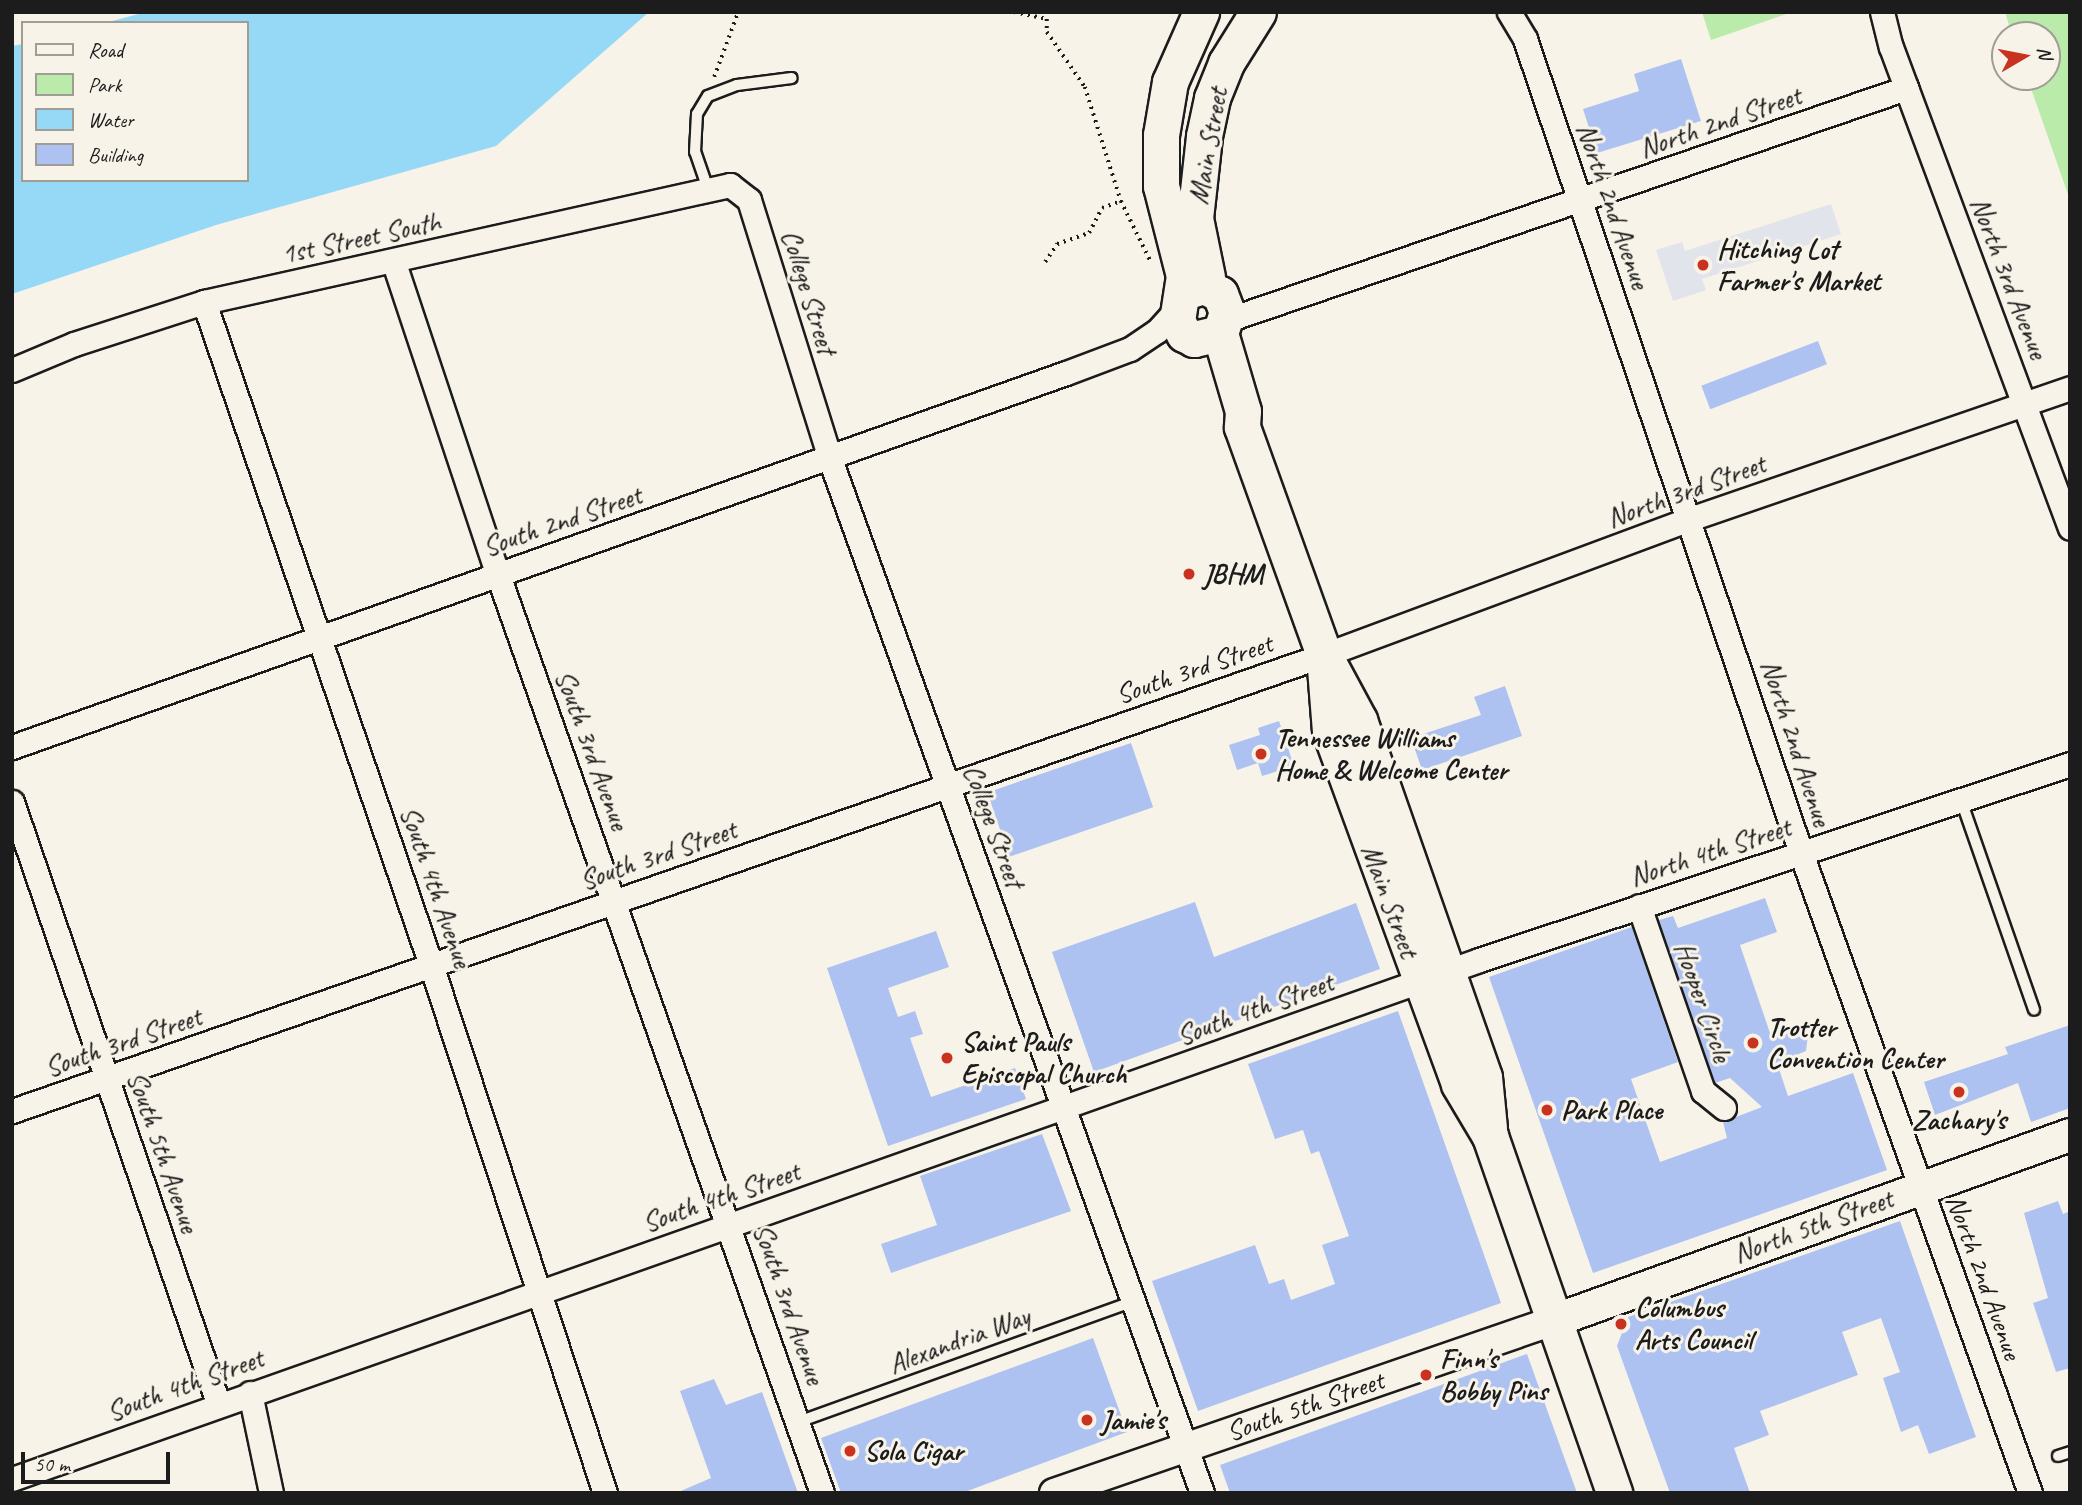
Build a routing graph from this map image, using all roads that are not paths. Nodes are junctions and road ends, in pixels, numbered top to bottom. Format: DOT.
graph roads {
  1 [pos="1200,12"];
  2 [pos="1258,12"];
  3 [pos="1508,12"];
  4 [pos="1882,12"];
  5 [pos="792,78"];
  6 [pos="1906,88"];
  7 [pos="719,187"];
  8 [pos="1578,203"];
  9 [pos="394,263"];
  10 [pos="204,302"];
  11 [pos="1202,314"];
  12 [pos="12,370"];
  13 [pos="2070,388"];
  14 [pos="2024,404"];
  15 [pos="830,459"];
  16 [pos="1690,519"];
  17 [pos="2070,528"];
  18 [pos="498,575"];
  19 [pos="320,637"];
  20 [pos="1324,655"];
  21 [pos="12,747"];
  22 [pos="2070,764"];
  23 [pos="947,786"];
  24 [pos="1961,800"];
  25 [pos="12,802"];
  26 [pos="1801,853"];
  27 [pos="614,902"];
  28 [pos="1639,906"];
  29 [pos="432,968"];
  30 [pos="1434,976"];
  31 [pos="2034,1010"];
  32 [pos="106,1079"];
  33 [pos="1067,1108"];
  34 [pos="1724,1108"];
  35 [pos="12,1111"];
  36 [pos="2070,1135"];
  37 [pos="1920,1187"];
  38 [pos="731,1226"];
  39 [pos="541,1291"];
  40 [pos="1135,1301"];
  41 [pos="1556,1320"];
  42 [pos="250,1393"];
  43 [pos="218,1403"];
  44 [pos="798,1422"];
  45 [pos="1187,1446"];
  46 [pos="2070,1452"];
  47 [pos="2058,1455"];
  48 [pos="12,1479"];
  49 [pos="1615,1492"];
  50 [pos="271,1493"];
  51 [pos="605,1493"];
  52 [pos="822,1493"];
  53 [pos="1054,1493"];
  54 [pos="1202,1493"];
  55 [pos="2029,1493"];
  1 -- 11 [label="main road, Main Street"];
  2 -- 11 [label="main road, Main Street"];
  3 -- 8 [label="street, North 2nd Avenue"];
  4 -- 6 [label="street"];
  5 -- 7 [label="lane"];
  6 -- 8 [label="street, North 2nd Street"];
  6 -- 14 [label="street, North 3rd Avenue"];
  7 -- 9 [label="street, 1st Street South"];
  7 -- 15 [label="street, College Street"];
  8 -- 11 [label="street, North 2nd Street"];
  8 -- 16 [label="street, North 2nd Avenue"];
  9 -- 10 [label="street, 1st Street South"];
  9 -- 18 [label="street, South 3rd Avenue"];
  10 -- 12 [label="street, 1st Street South"];
  10 -- 19 [label="street, South 4th Avenue"];
  11 -- 15 [label="street, South 2nd Street"];
  11 -- 20 [label="main road, Main Street"];
  13 -- 14 [label="street, North 3rd Street"];
  14 -- 16 [label="street, North 3rd Street"];
  14 -- 17 [label="street, North 3rd Avenue"];
  15 -- 18 [label="street, South 2nd Street"];
  15 -- 23 [label="street, College Street"];
  16 -- 20 [label="street, North 3rd Street"];
  16 -- 26 [label="street, North 2nd Avenue"];
  18 -- 19 [label="street, South 2nd Street"];
  18 -- 27 [label="street, South 3rd Avenue"];
  19 -- 21 [label="street, South 2nd Street"];
  19 -- 29 [label="street, South 4th Avenue"];
  20 -- 23 [label="street, South 3rd Street"];
  20 -- 30 [label="main road, Main Street"];
  22 -- 24 [label="street, North 4th Street"];
  23 -- 27 [label="street, South 3rd Street"];
  23 -- 33 [label="street, College Street"];
  24 -- 26 [label="street, North 4th Street"];
  24 -- 31 [label="lane"];
  25 -- 32 [label="street, South 5th Avenue"];
  26 -- 28 [label="street, North 4th Street"];
  26 -- 37 [label="street, North 2nd Avenue"];
  27 -- 29 [label="street, South 3rd Street"];
  27 -- 38 [label="street, South 3rd Avenue"];
  28 -- 30 [label="street, North 4th Street"];
  28 -- 34 [label="street, Hooper Circle"];
  29 -- 32 [label="street, South 3rd Street"];
  29 -- 39 [label="street, South 4th Avenue"];
  30 -- 33 [label="street, South 4th Street"];
  30 -- 41 [label="main road, Main Street"];
  32 -- 35 [label="street, South 3rd Street"];
  32 -- 43 [label="street, South 5th Avenue"];
  33 -- 38 [label="street, South 4th Street"];
  33 -- 40 [label="street, College Street"];
  36 -- 37 [label="main road, North 5th Street"];
  37 -- 41 [label="main road, North 5th Street"];
  37 -- 55 [label="street, North 2nd Avenue"];
  38 -- 39 [label="street, South 4th Street"];
  38 -- 44 [label="street, South 3rd Avenue"];
  39 -- 42 [label="street, South 4th Street"];
  39 -- 51 [label="street, South 4th Avenue"];
  40 -- 44 [label="lane, Alexandria Way"];
  40 -- 45 [label="street, College Street"];
  41 -- 45 [label="street, South 5th Street"];
  41 -- 49 [label="main road, Main Street"];
  42 -- 43 [label="street, South 4th Street"];
  42 -- 50 [label="street"];
  43 -- 48 [label="street, South 4th Street"];
  44 -- 52 [label="street, South 3rd Avenue"];
  45 -- 53 [label="street, South 5th Street"];
  45 -- 54 [label="street, College Street"];
  46 -- 47 [label="lane"];
}
